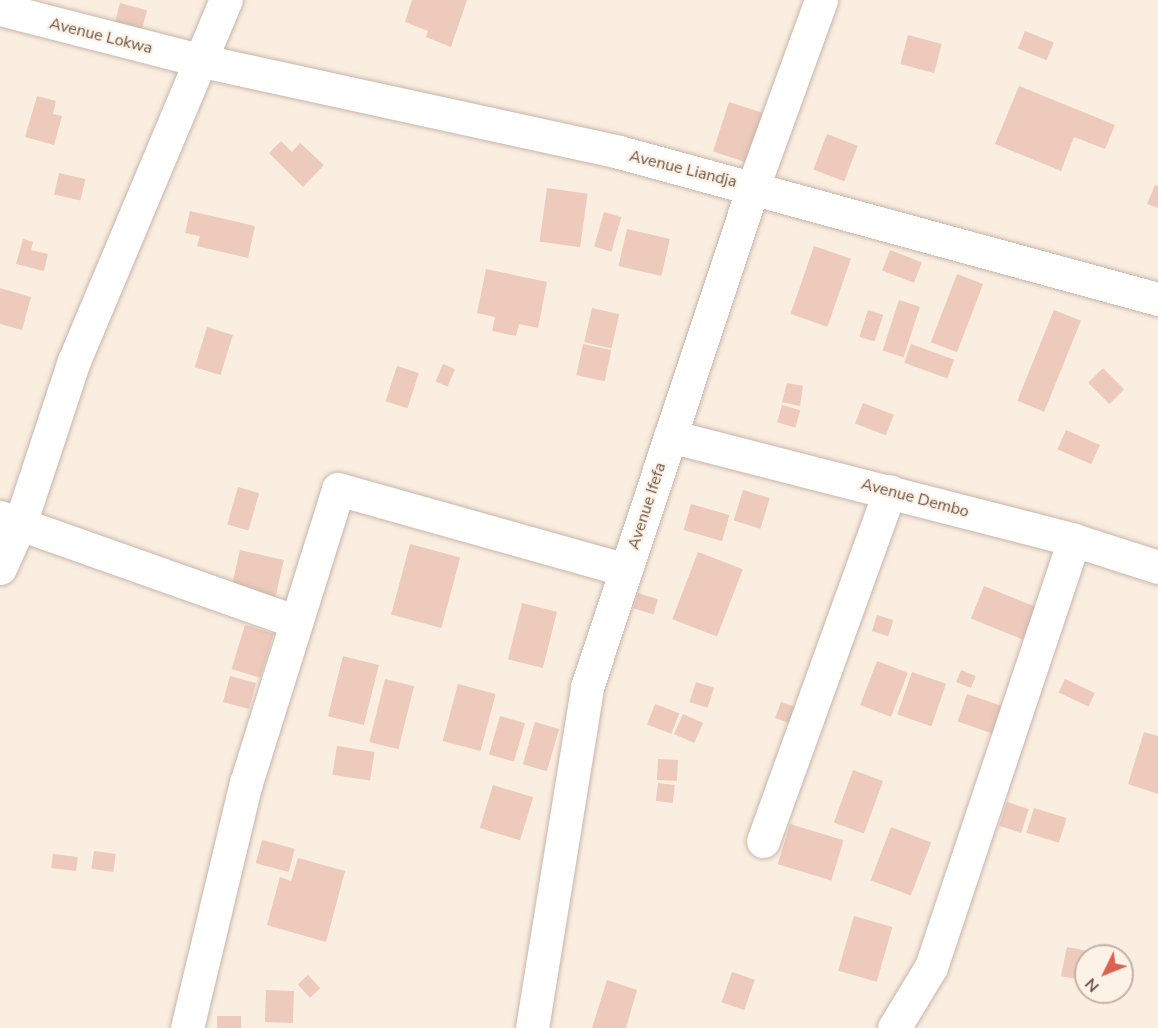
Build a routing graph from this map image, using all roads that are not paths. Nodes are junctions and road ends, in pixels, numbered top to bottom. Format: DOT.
graph roads {
  1 [pos="226,0"];
  2 [pos="821,0"];
  3 [pos="0,9"];
  4 [pos="202,61"];
  5 [pos="753,187"];
  6 [pos="1158,299"];
  7 [pos="670,436"];
  8 [pos="890,491"];
  9 [pos="10,520"];
  10 [pos="1074,540"];
  11 [pos="1158,567"];
  12 [pos="0,568"];
  13 [pos="626,570"];
  14 [pos="296,622"];
  15 [pos="763,841"];
  16 [pos="187,1028"];
  17 [pos="532,1028"];
  18 [pos="894,1028"];
  1 -- 4 [label="street"];
  2 -- 5 [label="street, Avenue Ifefa"];
  3 -- 4 [label="street, Avenue Lokwa"];
  4 -- 5 [label="street, Avenue Liandja"];
  4 -- 9 [label="street"];
  5 -- 6 [label="street, Avenue Liandja"];
  5 -- 7 [label="street, Avenue Ifefa"];
  7 -- 8 [label="street, Avenue Dembo"];
  7 -- 13 [label="street, Avenue Ifefa"];
  8 -- 10 [label="street, Avenue Dembo"];
  8 -- 15 [label="street"];
  9 -- 12 [label="street"];
  9 -- 14 [label="street"];
  10 -- 11 [label="street, Avenue Dembo"];
  10 -- 18 [label="street"];
  13 -- 14 [label="street"];
  13 -- 17 [label="street, Avenue Ifefa"];
  14 -- 16 [label="street"];
}
